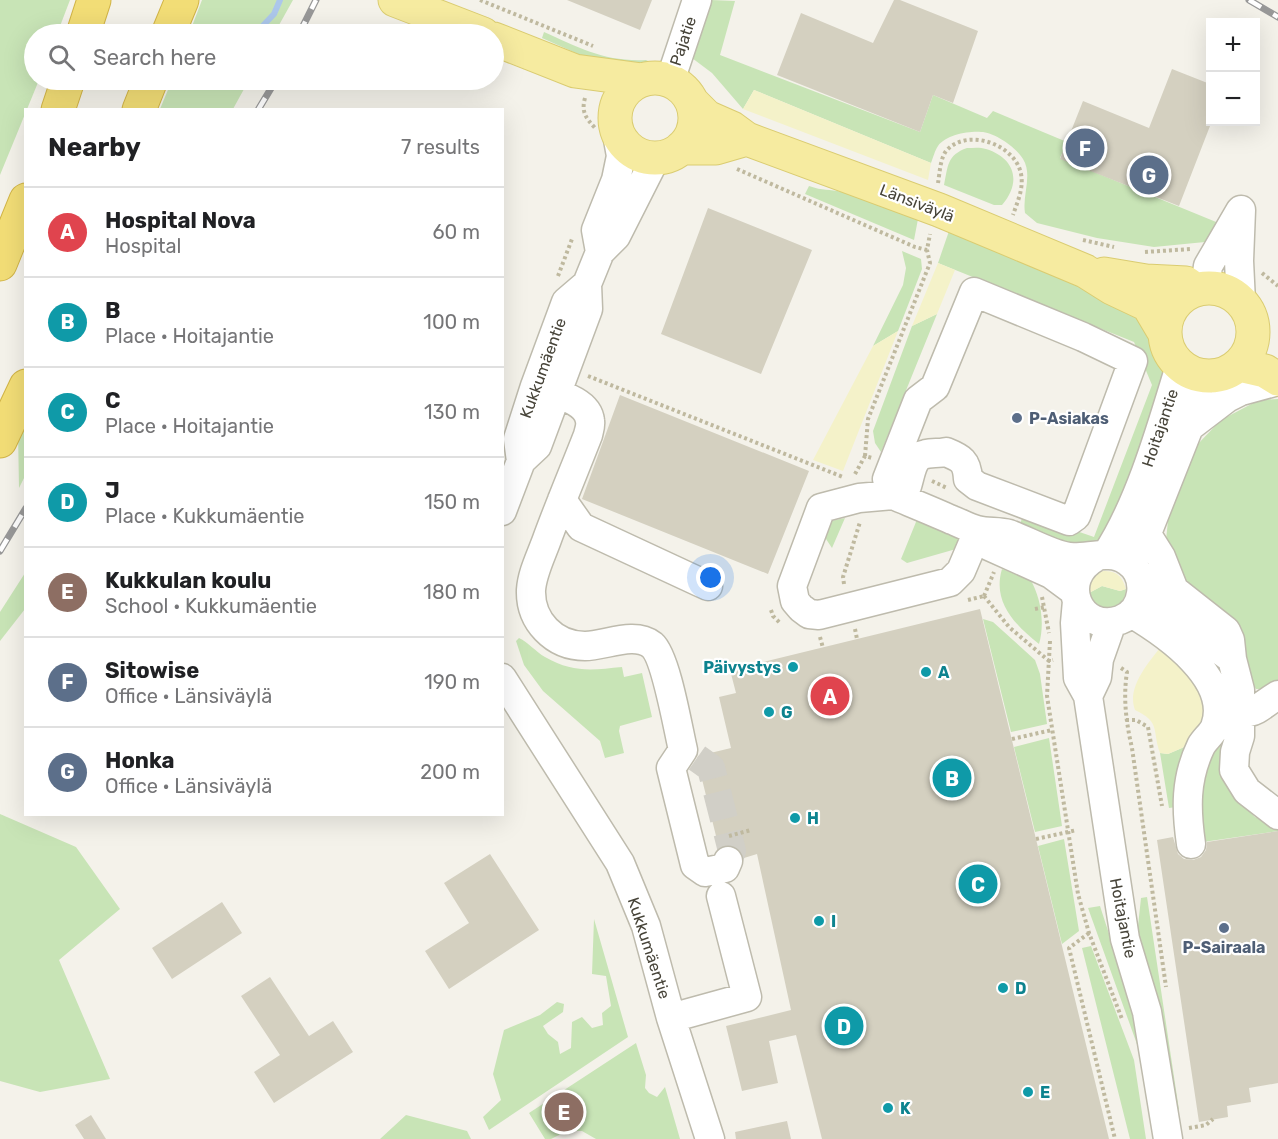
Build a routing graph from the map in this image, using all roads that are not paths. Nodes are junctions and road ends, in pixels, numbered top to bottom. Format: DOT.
graph roads {
  1 [pos="94,0"];
  2 [pos="182,0"];
  3 [pos="395,0"];
  4 [pos="697,0"];
  5 [pos="86,24"];
  6 [pos="172,24"];
  7 [pos="457,24"];
  8 [pos="504,43"];
  9 [pos="575,71"];
  10 [pos="668,88"];
  11 [pos="65,90"];
  12 [pos="147,90"];
  13 [pos="59,108"];
  14 [pos="140,108"];
  15 [pos="616,123"];
  16 [pos="747,139"];
  17 [pos="668,153"];
  18 [pos="24,205"];
  19 [pos="600,252"];
  20 [pos="0,264"];
  21 [pos="1085,271"];
  22 [pos="1201,289"];
  23 [pos="1257,324"];
  24 [pos="1164,332"];
  25 [pos="1239,365"];
  26 [pos="1192,371"];
  27 [pos="1278,380"];
  28 [pos="24,390"];
  29 [pos="545,390"];
  30 [pos="1189,427"];
  31 [pos="0,441"];
  32 [pos="892,495"];
  33 [pos="562,500"];
  34 [pos="504,506"];
  35 [pos="978,531"];
  36 [pos="1146,533"];
  37 [pos="1101,556"];
  38 [pos="1137,575"];
  39 [pos="708,586"];
  40 [pos="1076,596"];
  41 [pos="1121,618"];
  42 [pos="1232,659"];
  43 [pos="1075,660"];
  44 [pos="504,681"];
  45 [pos="1278,696"];
  46 [pos="1228,709"];
  47 [pos="1278,815"];
  48 [pos="1191,844"];
  49 [pos="728,849"];
  50 [pos="721,896"];
  51 [pos="671,1018"];
  52 [pos="1178,1134"];
  53 [pos="710,1139"];
  1 -- 5 [label="highway"];
  2 -- 6 [label="highway"];
  3 -- 7 [label="main road"];
  4 -- 10 [label="street, Pajatie"];
  8 -- 9 [label="main road"];
  9 -- 10 [label="main road"];
  9 -- 15 [label="main road"];
  10 -- 15 [label="main road"];
  10 -- 16 [label="main road, Länsiväylä"];
  10 -- 17 [label="main road"];
  11 -- 13 [label="highway"];
  12 -- 14 [label="highway"];
  15 -- 17 [label="main road"];
  15 -- 19 [label="street, Kukkumäentie"];
  16 -- 17 [label="main road"];
  16 -- 21 [label="main road, Länsiväylä"];
  17 -- 19 [label="street, Kukkumäentie"];
  18 -- 20 [label="highway"];
  19 -- 29 [label="street, Kukkumäentie"];
  21 -- 22 [label="main road, Länsiväylä"];
  21 -- 24 [label="main road, Länsiväylä"];
  22 -- 23 [label="main road"];
  22 -- 23 [label="street"];
  22 -- 24 [label="main road"];
  23 -- 25 [label="main road"];
  24 -- 26 [label="main road"];
  25 -- 26 [label="main road"];
  25 -- 27 [label="main road"];
  26 -- 30 [label="street, Hoitajantie"];
  26 -- 37 [label="street, Hoitajantie"];
  27 -- 30 [label="street"];
  28 -- 31 [label="highway"];
  29 -- 33 [label="street"];
  29 -- 34 [label="street, Kukkumäentie"];
  30 -- 36 [label="street, Hoitajantie"];
  32 -- 32 [label="street"];
  32 -- 35 [label="street"];
  32 -- 35 [label="street"];
  33 -- 39 [label="street"];
  33 -- 49 [label="street"];
  35 -- 37 [label="street"];
  35 -- 40 [label="street"];
  36 -- 38 [label="street, Hoitajantie"];
  36 -- 42 [label="street"];
  37 -- 38 [label="street"];
  37 -- 40 [label="street"];
  38 -- 41 [label="street"];
  38 -- 42 [label="street"];
  40 -- 41 [label="street"];
  40 -- 43 [label="street, Hoitajantie"];
  41 -- 43 [label="street, Hoitajantie"];
  41 -- 46 [label="street"];
  42 -- 46 [label="street"];
  43 -- 52 [label="street, Hoitajantie"];
  44 -- 51 [label="street, Kukkumäentie"];
  45 -- 46 [label="street"];
  46 -- 47 [label="street"];
  46 -- 48 [label="street"];
  50 -- 51 [label="street"];
  51 -- 53 [label="street, Kukkumäentie"];
}
